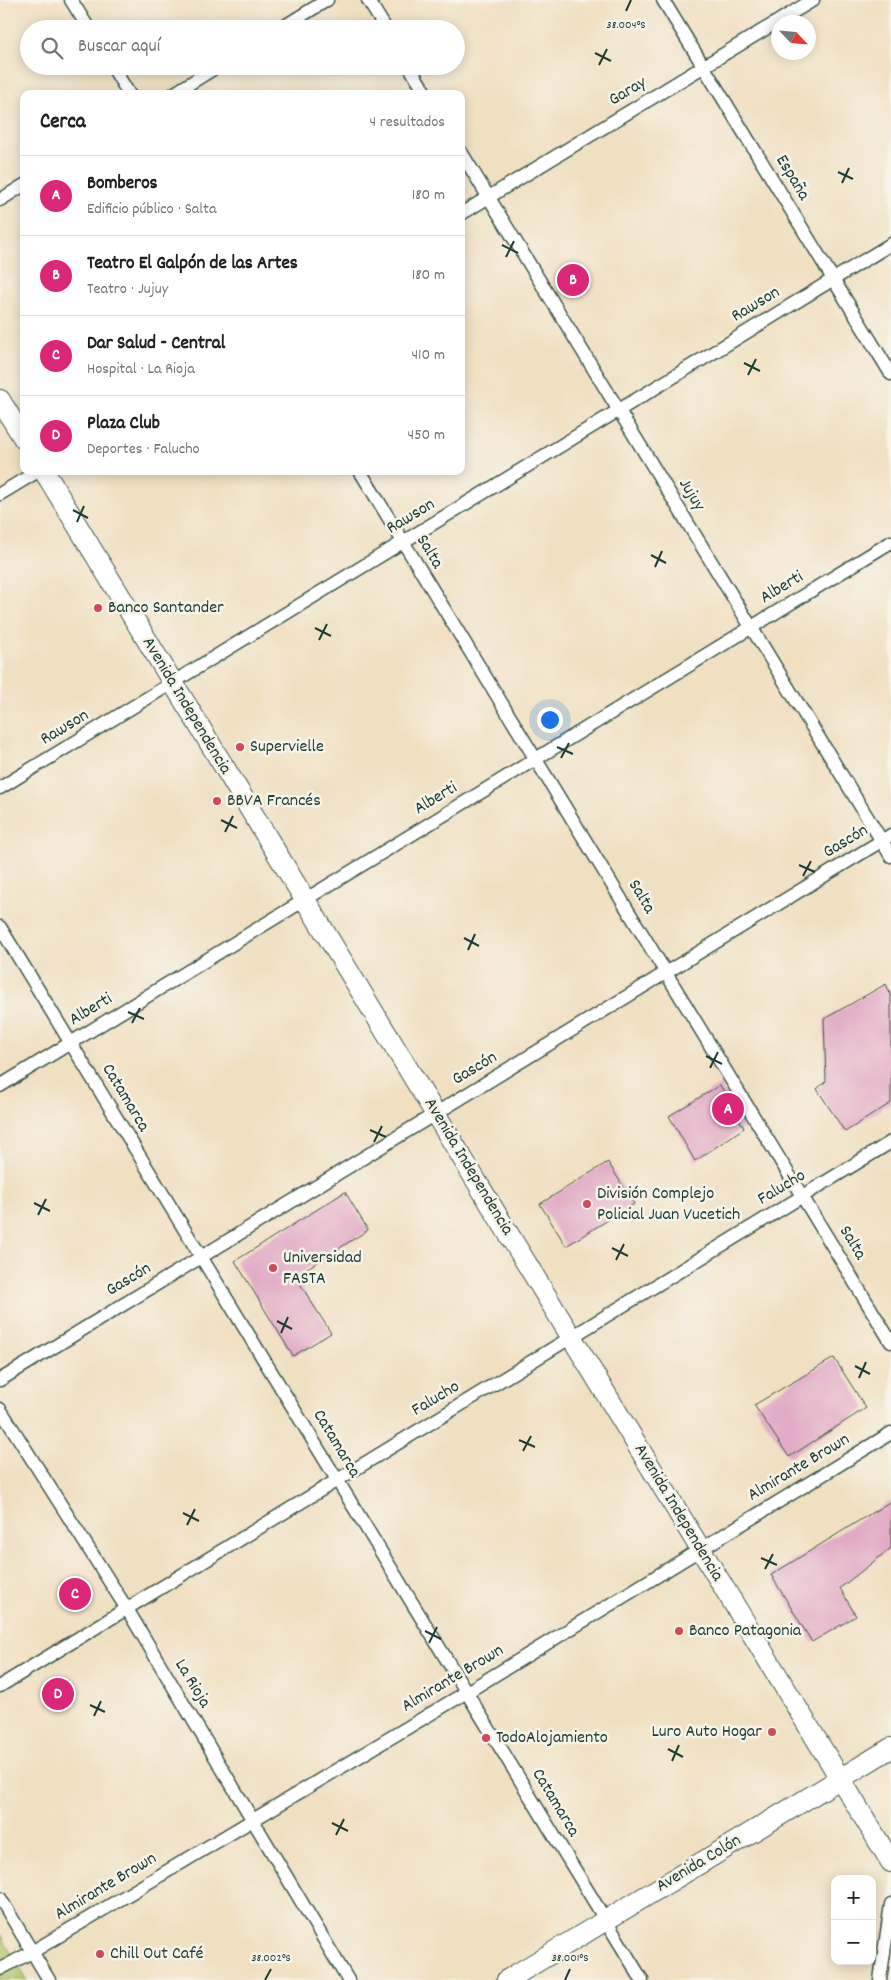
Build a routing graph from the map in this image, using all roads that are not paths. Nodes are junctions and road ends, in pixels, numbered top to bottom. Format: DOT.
graph roads {
  1 [pos="72,0"];
  2 [pos="327,0"];
  3 [pos="368,0"];
  4 [pos="663,0"];
  5 [pos="812,0"];
  6 [pos="84,20"];
  7 [pos="295,20"];
  8 [pos="380,20"];
  9 [pos="703,66"];
  10 [pos="117,75"];
  11 [pos="204,75"];
  12 [pos="414,75"];
  13 [pos="127,90"];
  14 [pos="179,90"];
  15 [pos="424,90"];
  16 [pos="465,158"];
  17 [pos="20,188"];
  18 [pos="489,197"];
  19 [pos="0,200"];
  20 [pos="465,212"];
  21 [pos="891,244"];
  22 [pos="833,279"];
  23 [pos="891,374"];
  24 [pos="0,400"];
  25 [pos="619,410"];
  26 [pos="20,432"];
  27 [pos="31,475"];
  28 [pos="46,475"];
  29 [pos="362,475"];
  30 [pos="0,494"];
  31 [pos="403,542"];
  32 [pos="891,542"];
  33 [pos="751,627"];
  34 [pos="172,683"];
  35 [pos="536,759"];
  36 [pos="0,788"];
  37 [pos="886,838"];
  38 [pos="891,856"];
  39 [pos="305,900"];
  40 [pos="0,927"];
  41 [pos="666,972"];
  42 [pos="71,1043"];
  43 [pos="0,1086"];
  44 [pos="435,1113"];
  45 [pos="891,1142"];
  46 [pos="803,1196"];
  47 [pos="202,1256"];
  48 [pos="572,1337"];
  49 [pos="891,1342"];
  50 [pos="0,1380"];
  51 [pos="0,1409"];
  52 [pos="891,1433"];
  53 [pos="338,1480"];
  54 [pos="699,1550"];
  55 [pos="127,1609"];
  56 [pos="0,1686"];
  57 [pos="467,1692"];
  58 [pos="891,1748"];
  59 [pos="841,1778"];
  60 [pos="252,1820"];
  61 [pos="891,1862"];
  62 [pos="0,1898"];
  63 [pos="891,1904"];
  64 [pos="606,1920"];
  65 [pos="32,1952"];
  66 [pos="0,1969"];
  67 [pos="49,1980"];
  68 [pos="348,1980"];
  69 [pos="507,1980"];
  70 [pos="642,1980"];
  71 [pos="880,1980"];
  1 -- 6 [label="street"];
  2 -- 7 [label="street"];
  3 -- 8 [label="street"];
  4 -- 9 [label="street, España"];
  5 -- 9 [label="street, Garay"];
  9 -- 18 [label="street, Garay"];
  9 -- 22 [label="street, España"];
  10 -- 13 [label="street"];
  11 -- 14 [label="street"];
  12 -- 15 [label="street"];
  16 -- 18 [label="street, Jujuy"];
  17 -- 19 [label="street"];
  18 -- 20 [label="street, Garay"];
  18 -- 25 [label="street, Jujuy"];
  21 -- 22 [label="street, Rawson"];
  22 -- 23 [label="street, España"];
  22 -- 25 [label="street, Rawson"];
  24 -- 26 [label="main road"];
  25 -- 31 [label="street, Rawson"];
  25 -- 33 [label="street, Jujuy"];
  27 -- 30 [label="street"];
  28 -- 34 [label="main road, Avenida Independencia"];
  29 -- 31 [label="street, Salta"];
  31 -- 34 [label="street, Rawson"];
  31 -- 35 [label="street, Salta"];
  32 -- 33 [label="street, Alberti"];
  33 -- 35 [label="street, Alberti"];
  33 -- 37 [label="street, Jujuy"];
  34 -- 36 [label="street, Rawson"];
  34 -- 39 [label="main road, Avenida Independencia"];
  35 -- 39 [label="street, Alberti"];
  35 -- 41 [label="street, Salta"];
  37 -- 38 [label="street, Jujuy"];
  37 -- 41 [label="street, Gascón"];
  39 -- 42 [label="street, Alberti"];
  39 -- 44 [label="main road, Avenida Independencia"];
  40 -- 42 [label="street, Catamarca"];
  41 -- 44 [label="street, Gascón"];
  41 -- 46 [label="street, Salta"];
  42 -- 43 [label="street, Alberti"];
  42 -- 47 [label="street, Catamarca"];
  44 -- 47 [label="street, Gascón"];
  44 -- 48 [label="main road, Avenida Independencia"];
  45 -- 46 [label="street, Falucho"];
  46 -- 48 [label="street, Falucho"];
  46 -- 49 [label="street, Salta"];
  47 -- 50 [label="street, Gascón"];
  47 -- 53 [label="street, Catamarca"];
  48 -- 53 [label="street, Falucho"];
  48 -- 54 [label="main road, Avenida Independencia"];
  51 -- 55 [label="street, La Rioja"];
  52 -- 54 [label="street, Almirante Brown"];
  53 -- 55 [label="street, Falucho"];
  53 -- 57 [label="street, Catamarca"];
  54 -- 57 [label="street, Almirante Brown"];
  54 -- 59 [label="main road, Avenida Independencia"];
  55 -- 56 [label="street, Falucho"];
  55 -- 60 [label="street, La Rioja"];
  57 -- 60 [label="street, Almirante Brown"];
  57 -- 64 [label="street, Catamarca"];
  58 -- 59 [label="main road, Avenida Colón"];
  59 -- 61 [label="main road, Avenida Independencia"];
  59 -- 64 [label="main road, Avenida Colón"];
  60 -- 65 [label="street, Almirante Brown"];
  60 -- 68 [label="street, La Rioja"];
  62 -- 65 [label="street"];
  63 -- 71 [label="street"];
  64 -- 69 [label="main road, Avenida Colón"];
  64 -- 70 [label="street, Catamarca"];
  65 -- 66 [label="street, Almirante Brown"];
  65 -- 67 [label="street"];
}
